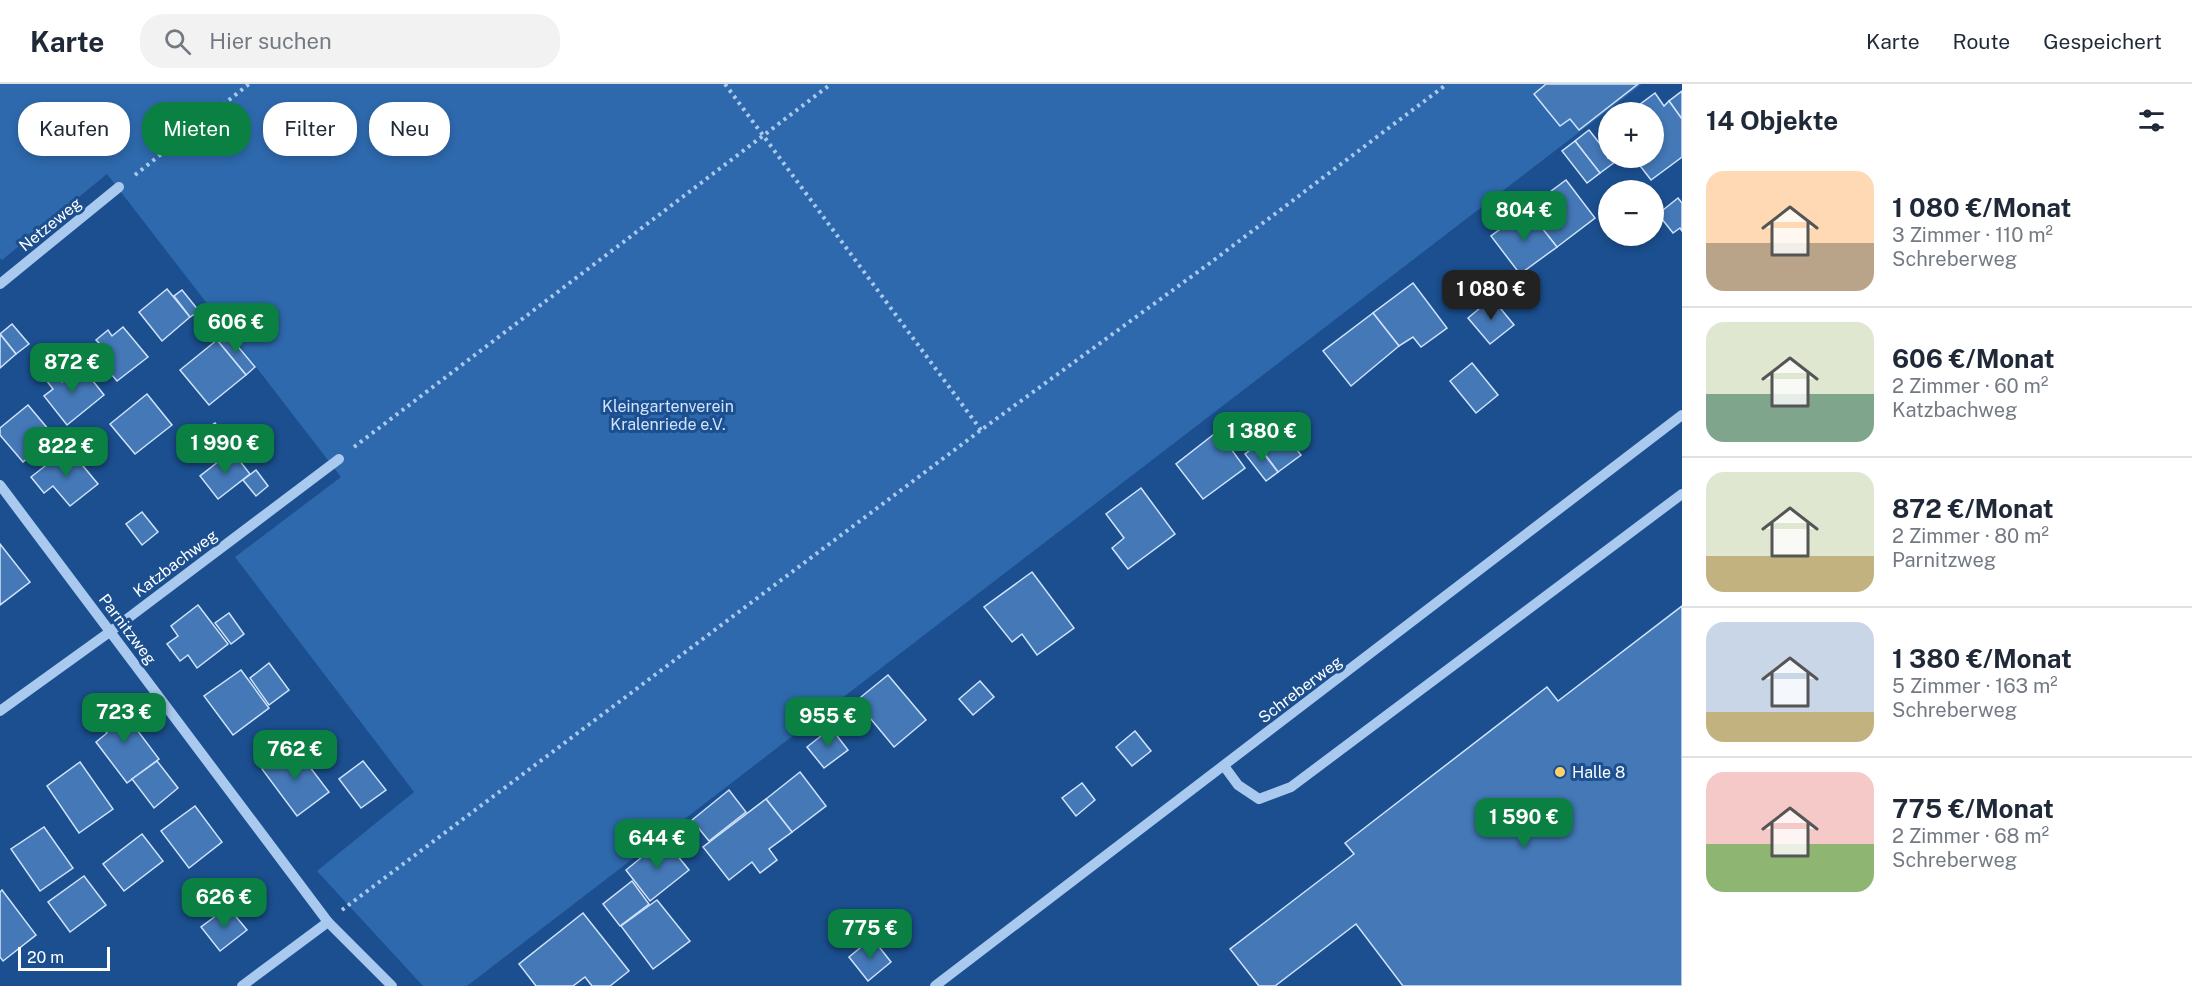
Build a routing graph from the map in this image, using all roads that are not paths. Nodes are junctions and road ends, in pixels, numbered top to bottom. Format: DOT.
graph roads {
  1 [pos="119,187"];
  2 [pos="0,284"];
  3 [pos="1682,415"];
  4 [pos="339,459"];
  5 [pos="0,485"];
  6 [pos="1682,494"];
  7 [pos="111,631"];
  8 [pos="0,711"];
  9 [pos="1224,766"];
  10 [pos="328,922"];
  11 [pos="242,986"];
  12 [pos="392,986"];
  13 [pos="935,986"];
  1 -- 2 [label="street, Netzeweg"];
  3 -- 9 [label="street, Schreberweg"];
  4 -- 7 [label="street, Katzbachweg"];
  5 -- 7 [label="street, Parnitzweg"];
  6 -- 9 [label="street"];
  7 -- 8 [label="street, Katzbachweg"];
  7 -- 10 [label="street, Parnitzweg"];
  9 -- 13 [label="street, Schreberweg"];
  10 -- 11 [label="street"];
  10 -- 12 [label="street, Parnitzweg"];
}
